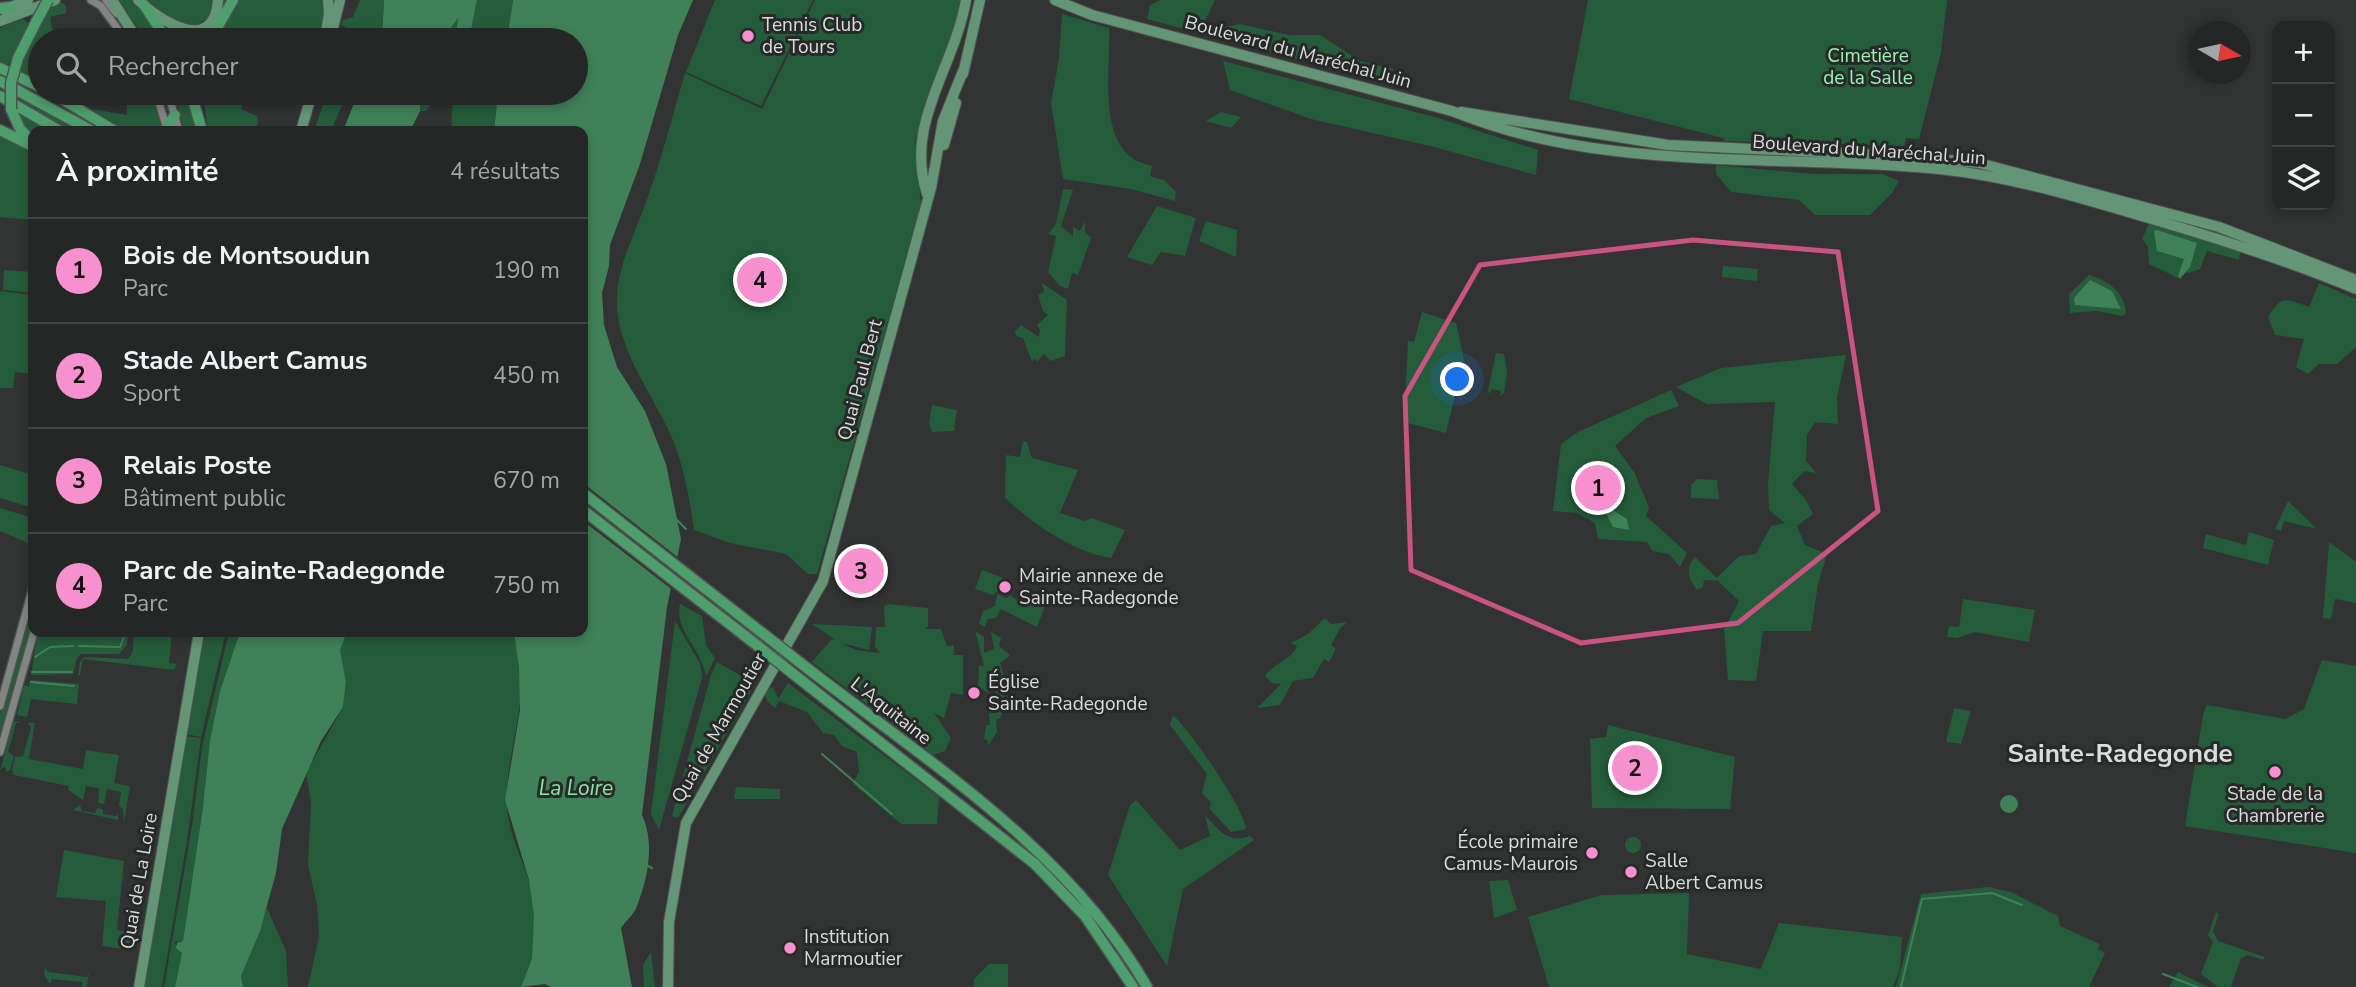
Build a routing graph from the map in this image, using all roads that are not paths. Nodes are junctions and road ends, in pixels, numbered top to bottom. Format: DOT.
graph roads {
  1 [pos="28,0"];
  2 [pos="48,0"];
  3 [pos="55,0"];
  4 [pos="91,0"];
  5 [pos="106,0"];
  6 [pos="112,0"];
  7 [pos="218,0"];
  8 [pos="233,0"];
  9 [pos="328,0"];
  10 [pos="340,0"];
  11 [pos="966,0"];
  12 [pos="980,0"];
  13 [pos="1055,0"];
  14 [pos="141,3"];
  15 [pos="4,9"];
  16 [pos="0,21"];
  17 [pos="33,28"];
  18 [pos="121,28"];
  19 [pos="125,28"];
  20 [pos="127,28"];
  21 [pos="159,28"];
  22 [pos="178,28"];
  23 [pos="196,28"];
  24 [pos="217,28"];
  25 [pos="327,28"];
  26 [pos="333,28"];
  27 [pos="28,38"];
  28 [pos="0,68"];
  29 [pos="0,81"];
  30 [pos="28,81"];
  31 [pos="0,96"];
  32 [pos="28,96"];
  33 [pos="933,101"];
  34 [pos="44,105"];
  35 [pos="71,105"];
  36 [pos="159,105"];
  37 [pos="172,105"];
  38 [pos="196,105"];
  39 [pos="198,105"];
  40 [pos="309,105"];
  41 [pos="198,111"];
  42 [pos="1452,111"];
  43 [pos="175,115"];
  44 [pos="51,126"];
  45 [pos="83,126"];
  46 [pos="107,126"];
  47 [pos="165,126"];
  48 [pos="168,126"];
  49 [pos="178,126"];
  50 [pos="201,126"];
  51 [pos="302,126"];
  52 [pos="0,130"];
  53 [pos="28,139"];
  54 [pos="28,143"];
  55 [pos="941,145"];
  56 [pos="929,192"];
  57 [pos="2356,280"];
  58 [pos="2356,289"];
  59 [pos="588,497"];
  60 [pos="588,514"];
  61 [pos="823,581"];
  62 [pos="28,605"];
  63 [pos="33,637"];
  64 [pos="198,637"];
  65 [pos="0,706"];
  66 [pos="0,752"];
  67 [pos="139,987"];
  68 [pos="668,987"];
  69 [pos="1133,987"];
  70 [pos="1147,987"];
  1 -- 15 [label="main road"];
  2 -- 17 [label="highway, bridge"];
  3 -- 16 [label="main road"];
  4 -- 18 [label="street"];
  5 -- 19 [label="street"];
  6 -- 20 [label="main road"];
  7 -- 23 [label="main road"];
  8 -- 24 [label="highway"];
  9 -- 25 [label="main road"];
  10 -- 26 [label="main road"];
  11 -- 33 [label="main road"];
  12 -- 55 [label="main road, Quai Paul Bert"];
  13 -- 42 [label="main road, Boulevard du Maréchal Juin"];
  14 -- 21 [label="highway"];
  14 -- 22 [label="main road"];
  27 -- 53 [label="highway, bridge"];
  28 -- 30 [label="highway"];
  29 -- 32 [label="highway"];
  31 -- 44 [label="highway"];
  33 -- 55 [label="main road"];
  33 -- 56 [label="main road"];
  34 -- 45 [label="highway"];
  35 -- 46 [label="highway"];
  36 -- 47 [label="street"];
  37 -- 43 [label="street"];
  38 -- 41 [label="highway"];
  39 -- 41 [label="highway"];
  40 -- 51 [label="main road"];
  41 -- 50 [label="highway"];
  42 -- 57 [label="main road, Boulevard du Maréchal Juin"];
  42 -- 58 [label="main road, Boulevard du Maréchal Juin"];
  43 -- 48 [label="highway"];
  43 -- 49 [label="street"];
  52 -- 54 [label="highway"];
  55 -- 56 [label="main road, Quai Paul Bert"];
  56 -- 61 [label="main road, Quai Paul Bert"];
  59 -- 70 [label="highway, L'Aquitaine, bridge"];
  60 -- 69 [label="highway, L'Aquitaine, bridge"];
  61 -- 68 [label="main road, Quai de Marmoutier"];
  62 -- 65 [label="street"];
  63 -- 66 [label="street"];
  64 -- 67 [label="main road, Quai de La Loire"];
}
